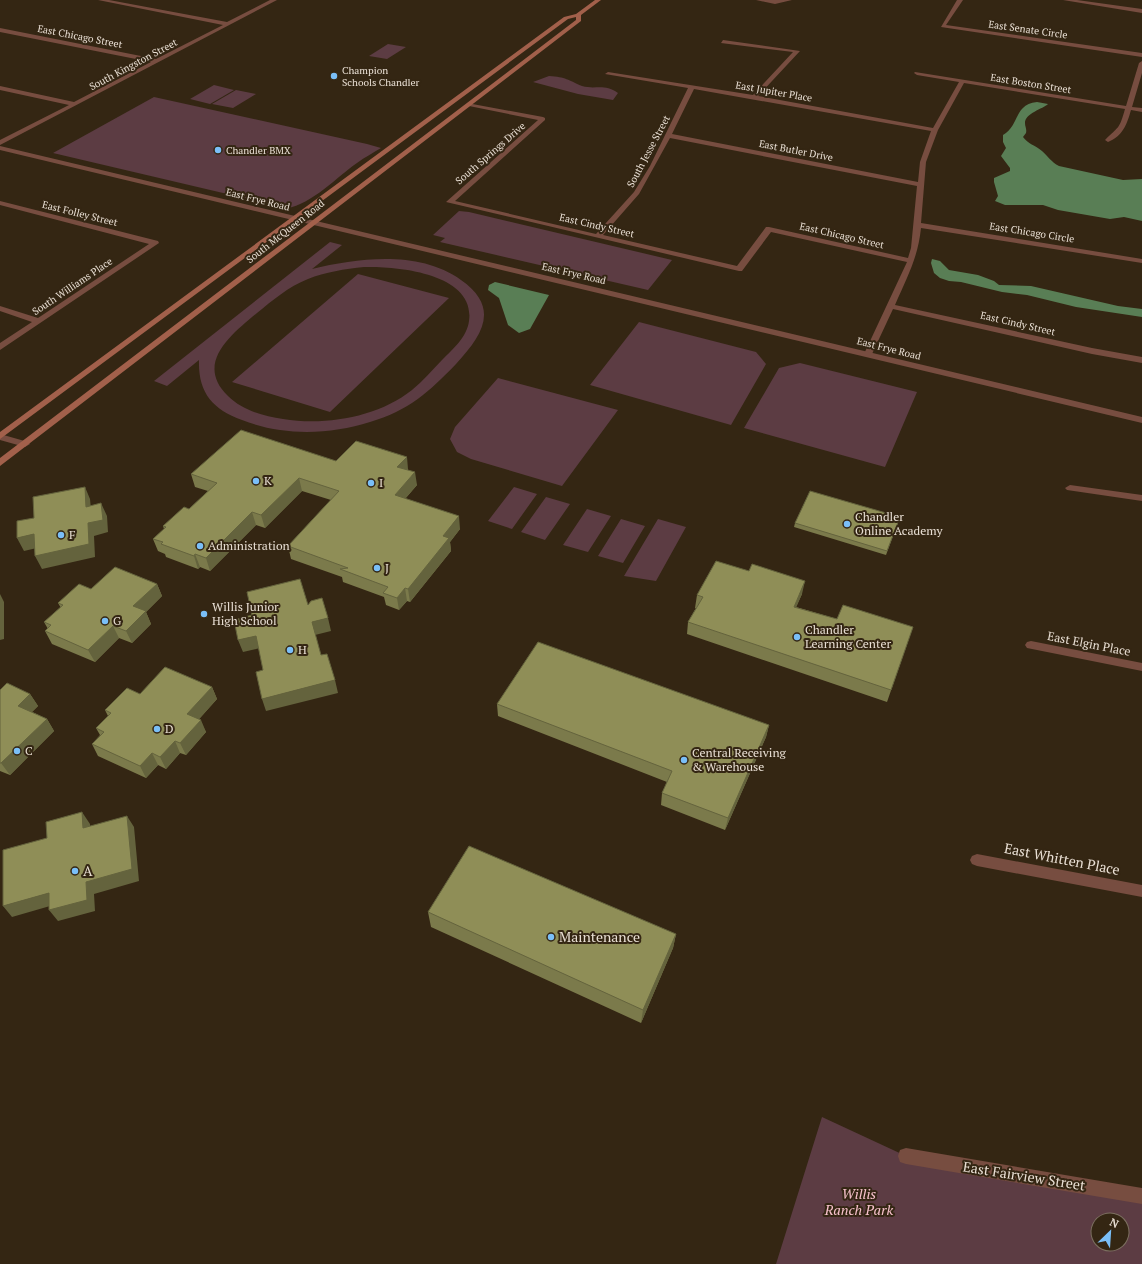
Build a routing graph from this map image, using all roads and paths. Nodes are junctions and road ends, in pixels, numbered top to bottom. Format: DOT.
graph roads {
  1 [pos="101,0"];
  2 [pos="142,0"];
  3 [pos="274,0"];
  4 [pos="598,0"];
  5 [pos="759,0"];
  6 [pos="960,0"];
  7 [pos="1066,0"];
  8 [pos="787,1"];
  9 [pos="130,5"];
  10 [pos="1142,11"];
  11 [pos="578,14"];
  12 [pos="228,24"];
  13 [pos="0,30"];
  14 [pos="723,42"];
  15 [pos="1142,55"];
  16 [pos="156,61"];
  17 [pos="1142,63"];
  18 [pos="917,73"];
  19 [pos="608,74"];
  20 [pos="962,81"];
  21 [pos="0,88"];
  22 [pos="692,88"];
  23 [pos="754,97"];
  24 [pos="455,101"];
  25 [pos="74,104"];
  26 [pos="469,104"];
  27 [pos="1128,108"];
  28 [pos="1142,110"];
  29 [pos="935,130"];
  30 [pos="667,136"];
  31 [pos="1108,140"];
  32 [pos="0,143"];
  33 [pos="0,148"];
  34 [pos="921,184"];
  35 [pos="450,202"];
  36 [pos="0,203"];
  37 [pos="295,219"];
  38 [pos="313,223"];
  39 [pos="918,225"];
  40 [pos="598,236"];
  41 [pos="155,243"];
  42 [pos="911,261"];
  43 [pos="1142,261"];
  44 [pos="739,269"];
  45 [pos="890,306"];
  46 [pos="0,308"];
  47 [pos="38,321"];
  48 [pos="0,347"];
  49 [pos="868,354"];
  50 [pos="1142,360"];
  51 [pos="1142,420"];
  52 [pos="0,436"];
  53 [pos="25,444"];
  54 [pos="0,463"];
  55 [pos="1070,488"];
  56 [pos="1142,498"];
  57 [pos="1030,645"];
  58 [pos="1142,667"];
  59 [pos="977,860"];
  60 [pos="1142,890"];
  61 [pos="906,1156"];
  62 [pos="1142,1196"];
  1 -- 9 [label="street"];
  2 -- 9 [label="street"];
  3 -- 12 [label="street, South Kingston Street"];
  4 -- 11 [label="main road, South McQueen Road"];
  5 -- 8 [label="street"];
  6 -- 15 [label="street, East Senate Circle"];
  7 -- 10 [label="street"];
  9 -- 12 [label="street"];
  11 -- 24 [label="main road, South McQueen Road"];
  11 -- 26 [label="main road, South McQueen Road"];
  12 -- 16 [label="street, South Kingston Street"];
  13 -- 16 [label="street, East Chicago Street"];
  14 -- 23 [label="street"];
  16 -- 25 [label="street, South Kingston Street"];
  17 -- 27 [label="street"];
  18 -- 20 [label="street, East Boston Street"];
  19 -- 22 [label="street, East Jupiter Place"];
  20 -- 27 [label="street, East Boston Street"];
  20 -- 29 [label="street"];
  21 -- 25 [label="street"];
  22 -- 23 [label="street, East Jupiter Place"];
  22 -- 30 [label="street, South Jesse Street"];
  23 -- 29 [label="street, East Jupiter Place"];
  24 -- 26 [label="main road"];
  24 -- 37 [label="main road, South McQueen Road"];
  25 -- 32 [label="street, South Kingston Street"];
  26 -- 35 [label="street, South Springs Drive"];
  26 -- 38 [label="main road, South McQueen Road"];
  27 -- 28 [label="street, East Boston Street"];
  27 -- 31 [label="street"];
  29 -- 34 [label="street"];
  30 -- 34 [label="street, East Butler Drive"];
  30 -- 40 [label="street, South Jesse Street"];
  33 -- 37 [label="street, East Frye Road"];
  34 -- 39 [label="street"];
  35 -- 40 [label="street, East Cindy Street"];
  36 -- 41 [label="street, East Folley Street"];
  37 -- 38 [label="street, East Frye Road"];
  37 -- 52 [label="main road, South McQueen Road"];
  38 -- 49 [label="street, East Frye Road"];
  38 -- 53 [label="main road, South McQueen Road"];
  39 -- 42 [label="street"];
  39 -- 43 [label="street, East Chicago Circle"];
  40 -- 44 [label="street, East Cindy Street"];
  41 -- 47 [label="street, South Williams Place"];
  42 -- 44 [label="street, East Chicago Street"];
  42 -- 45 [label="street"];
  45 -- 49 [label="street"];
  45 -- 50 [label="street, East Cindy Street"];
  46 -- 47 [label="street"];
  47 -- 48 [label="street, South Williams Place"];
  49 -- 51 [label="street, East Frye Road"];
  52 -- 53 [label="street"];
  53 -- 54 [label="main road, South McQueen Road"];
  55 -- 56 [label="street"];
  57 -- 58 [label="street, East Elgin Place"];
  59 -- 60 [label="street, East Whitten Place"];
  61 -- 62 [label="street, East Fairview Street"];
}
